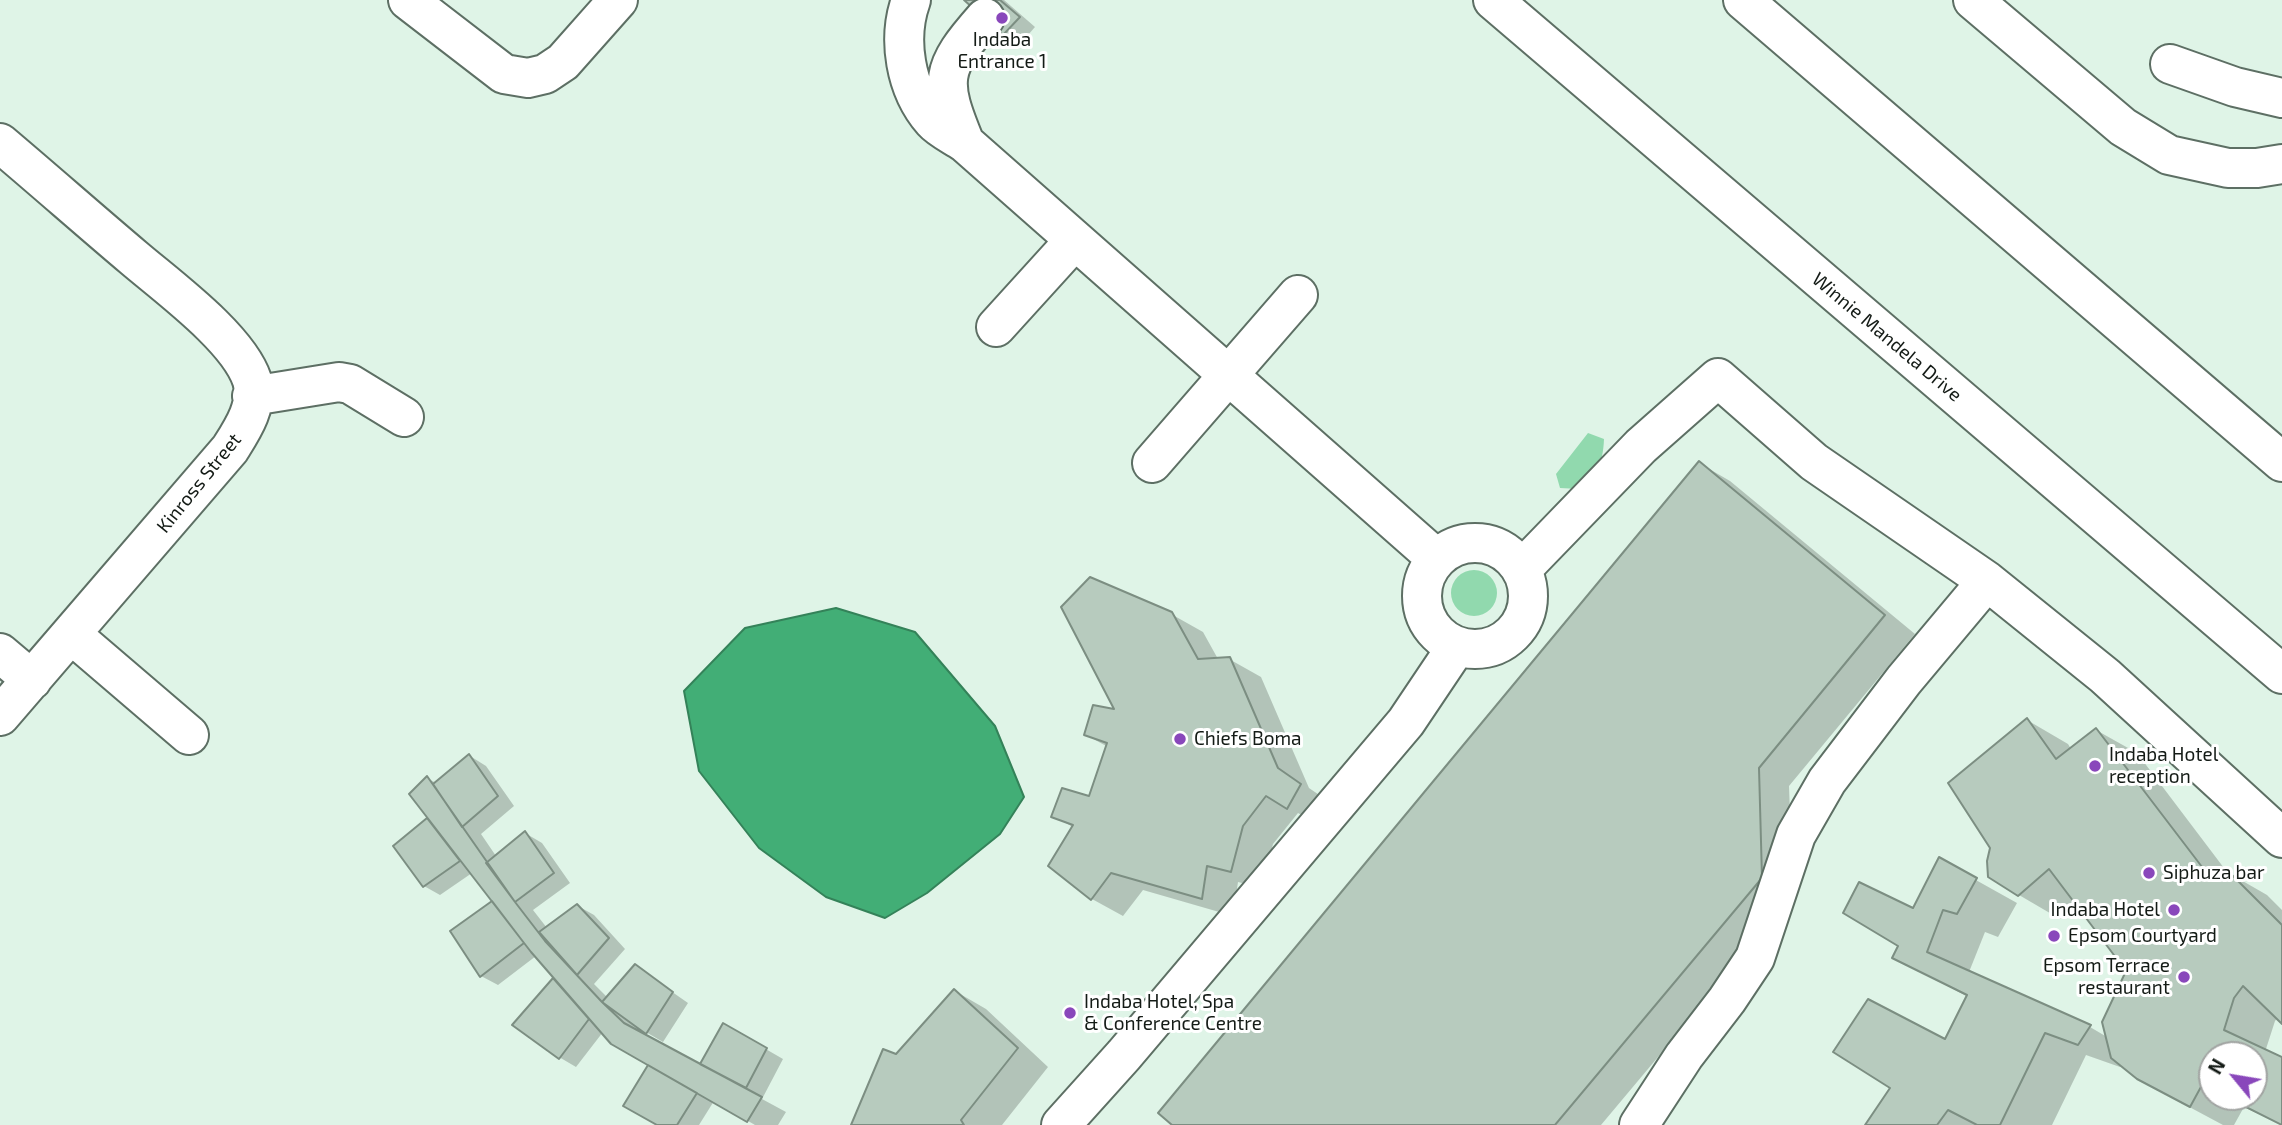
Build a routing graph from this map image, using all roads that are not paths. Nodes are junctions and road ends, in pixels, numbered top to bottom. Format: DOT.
graph roads {
  1 [pos="408,0"];
  2 [pos="618,0"];
  3 [pos="911,0"];
  4 [pos="1493,0"];
  5 [pos="1742,0"];
  6 [pos="1973,0"];
  7 [pos="996,6"];
  8 [pos="2170,64"];
  9 [pos="2282,98"];
  10 [pos="0,143"];
  11 [pos="965,143"];
  12 [pos="2282,164"];
  13 [pos="1074,240"];
  14 [pos="1298,295"];
  15 [pos="996,327"];
  16 [pos="1228,375"];
  17 [pos="252,396"];
  18 [pos="404,416"];
  19 [pos="2282,462"];
  20 [pos="1152,463"];
  21 [pos="1437,559"];
  22 [pos="1521,570"];
  23 [pos="1987,581"];
  24 [pos="71,634"];
  25 [pos="1457,646"];
  26 [pos="0,653"];
  27 [pos="2282,674"];
  28 [pos="32,680"];
  29 [pos="0,716"];
  30 [pos="189,735"];
  31 [pos="2282,838"];
  32 [pos="1061,1125"];
  33 [pos="1639,1125"];
  1 -- 2 [label="street"];
  3 -- 11 [label="street"];
  4 -- 27 [label="street, Winnie Mandela Drive"];
  5 -- 19 [label="street"];
  6 -- 12 [label="street"];
  7 -- 11 [label="street"];
  8 -- 9 [label="street"];
  10 -- 17 [label="street"];
  11 -- 13 [label="street"];
  13 -- 15 [label="street"];
  13 -- 16 [label="street"];
  14 -- 16 [label="street"];
  16 -- 20 [label="street"];
  16 -- 21 [label="street"];
  17 -- 18 [label="street"];
  17 -- 24 [label="street, Kinross Street"];
  21 -- 22 [label="street"];
  21 -- 25 [label="street"];
  22 -- 23 [label="street"];
  22 -- 25 [label="street"];
  23 -- 31 [label="street"];
  23 -- 33 [label="street"];
  24 -- 28 [label="street, Kinross Street"];
  24 -- 30 [label="street"];
  25 -- 32 [label="street"];
  26 -- 28 [label="street"];
  28 -- 29 [label="street, Kinross Street"];
}
